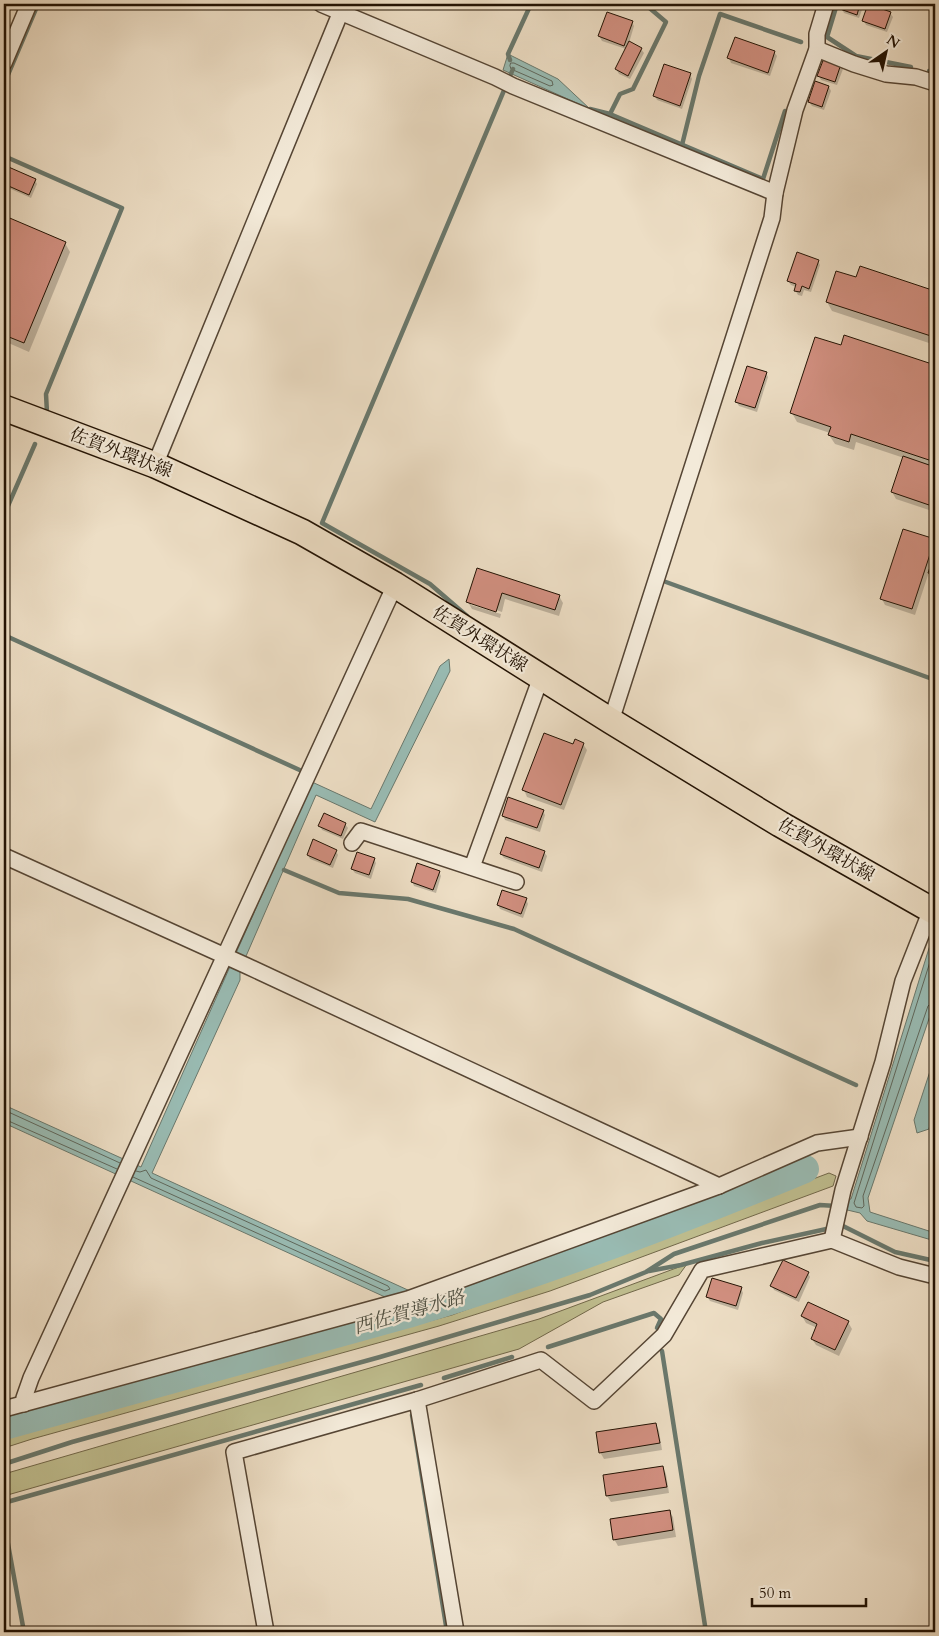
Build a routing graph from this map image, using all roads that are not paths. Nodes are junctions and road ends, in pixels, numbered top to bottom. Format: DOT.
graph roads {
  1 [pos="29,4"];
  2 [pos="321,4"];
  3 [pos="826,4"];
  4 [pos="343,8"];
  5 [pos="817,48"];
  6 [pos="4,63"];
  7 [pos="935,83"];
  8 [pos="775,193"];
  9 [pos="4,408"];
  10 [pos="155,465"];
  11 [pos="395,585"];
  12 [pos="541,677"];
  13 [pos="610,721"];
  14 [pos="352,843"];
  15 [pos="4,856"];
  16 [pos="472,867"];
  17 [pos="516,882"];
  18 [pos="934,908"];
  19 [pos="225,956"];
  20 [pos="860,1137"];
  21 [pos="719,1186"];
  22 [pos="832,1240"];
  23 [pos="935,1276"];
  24 [pos="417,1400"];
  25 [pos="24,1404"];
  26 [pos="4,1409"];
  27 [pos="266,1632"];
  28 [pos="456,1632"];
  1 -- 6 [label="street"];
  2 -- 4 [label="street"];
  3 -- 5 [label="street"];
  4 -- 8 [label="street"];
  4 -- 10 [label="street"];
  5 -- 7 [label="street"];
  5 -- 8 [label="street"];
  8 -- 13 [label="street"];
  9 -- 10 [label="main road, 佐賀外環状線"];
  10 -- 11 [label="main road, 佐賀外環状線"];
  11 -- 12 [label="main road, 佐賀外環状線"];
  11 -- 19 [label="street"];
  12 -- 13 [label="main road, 佐賀外環状線"];
  12 -- 16 [label="street"];
  13 -- 18 [label="main road, 佐賀外環状線"];
  14 -- 16 [label="street"];
  15 -- 19 [label="street"];
  16 -- 17 [label="street"];
  18 -- 20 [label="street"];
  19 -- 21 [label="street"];
  19 -- 25 [label="street"];
  20 -- 21 [label="street"];
  20 -- 22 [label="street"];
  21 -- 25 [label="street"];
  22 -- 23 [label="street"];
  22 -- 24 [label="street"];
  24 -- 27 [label="street"];
  24 -- 28 [label="street"];
  25 -- 26 [label="street"];
}
